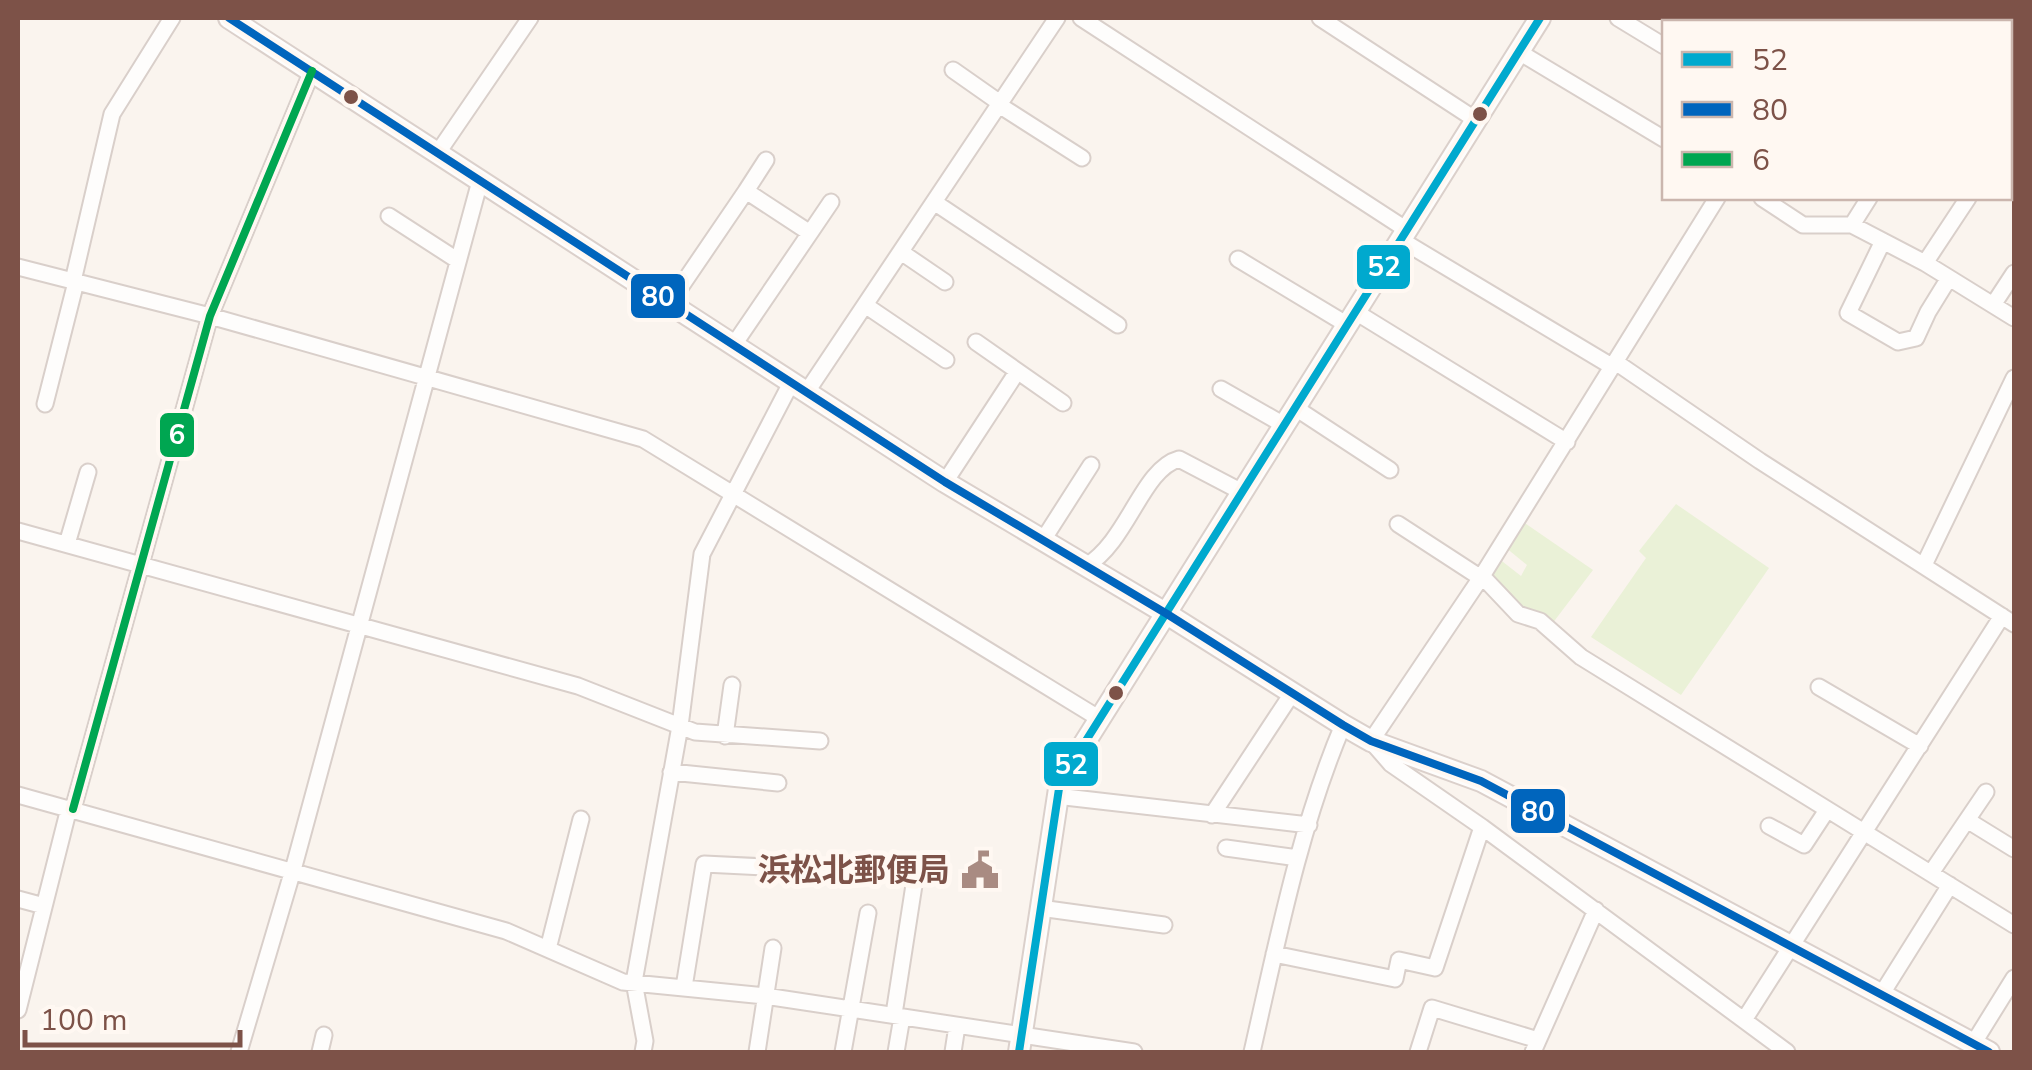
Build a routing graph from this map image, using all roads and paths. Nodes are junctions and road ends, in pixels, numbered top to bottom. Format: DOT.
graph roads {
  1 [pos="172,18"];
  2 [pos="228,18"];
  3 [pos="530,18"];
  4 [pos="1058,18"];
  5 [pos="1081,18"];
  6 [pos="1320,18"];
  7 [pos="1618,18"];
  8 [pos="1536,19"];
  9 [pos="1662,45"];
  10 [pos="1519,52"];
  11 [pos="953,70"];
  12 [pos="312,71"];
  13 [pos="999,104"];
  14 [pos="1476,120"];
  15 [pos="1662,138"];
  16 [pos="438,154"];
  17 [pos="1082,158"];
  18 [pos="766,160"];
  19 [pos="480,181"];
  20 [pos="746,191"];
  21 [pos="1717,200"];
  22 [pos="1770,200"];
  23 [pos="1868,200"];
  24 [pos="1967,200"];
  25 [pos="831,202"];
  26 [pos="934,202"];
  27 [pos="389,216"];
  28 [pos="1852,225"];
  29 [pos="810,233"];
  30 [pos="1404,235"];
  31 [pos="1883,241"];
  32 [pos="901,252"];
  33 [pos="1238,259"];
  34 [pos="457,260"];
  35 [pos="1925,263"];
  36 [pos="18,267"];
  37 [pos="2014,273"];
  38 [pos="1949,278"];
  39 [pos="74,281"];
  40 [pos="946,282"];
  41 [pos="669,304"];
  42 [pos="865,305"];
  43 [pos="1994,305"];
  44 [pos="210,316"];
  45 [pos="1350,318"];
  46 [pos="2014,318"];
  47 [pos="1118,324"];
  48 [pos="976,342"];
  49 [pos="734,346"];
  50 [pos="946,360"];
  51 [pos="1615,365"];
  52 [pos="1017,372"];
  53 [pos="2014,378"];
  54 [pos="427,379"];
  55 [pos="799,388"];
  56 [pos="1222,390"];
  57 [pos="1063,403"];
  58 [pos="46,404"];
  59 [pos="1289,416"];
  60 [pos="1566,442"];
  61 [pos="1091,465"];
  62 [pos="1390,470"];
  63 [pos="88,472"];
  64 [pos="945,482"];
  65 [pos="1242,492"];
  66 [pos="732,494"];
  67 [pos="1398,524"];
  68 [pos="18,532"];
  69 [pos="1042,540"];
  70 [pos="67,544"];
  71 [pos="144,564"];
  72 [pos="1924,565"];
  73 [pos="1086,566"];
  74 [pos="1482,577"];
  75 [pos="1167,614"];
  76 [pos="2008,620"];
  77 [pos="359,626"];
  78 [pos="732,685"];
  79 [pos="1819,687"];
  80 [pos="1293,692"];
  81 [pos="1100,719"];
  82 [pos="680,726"];
  83 [pos="1343,726"];
  84 [pos="725,736"];
  85 [pos="820,741"];
  86 [pos="1371,741"];
  87 [pos="1920,746"];
  88 [pos="671,772"];
  89 [pos="778,782"];
  90 [pos="1986,792"];
  91 [pos="18,794"];
  92 [pos="1056,796"];
  93 [pos="71,808"];
  94 [pos="1828,810"];
  95 [pos="1212,815"];
  96 [pos="581,819"];
  97 [pos="1967,820"];
  98 [pos="1309,825"];
  99 [pos="1770,826"];
  100 [pos="1482,827"];
  101 [pos="1866,833"];
  102 [pos="1226,848"];
  103 [pos="2014,849"];
  104 [pos="1298,858"];
  105 [pos="808,869"];
  106 [pos="293,870"];
  107 [pos="1931,872"];
  108 [pos="1950,884"];
  109 [pos="914,886"];
  110 [pos="18,898"];
  111 [pos="44,906"];
  112 [pos="1040,908"];
  113 [pos="1596,910"];
  114 [pos="868,913"];
  115 [pos="1164,925"];
  116 [pos="2014,925"];
  117 [pos="773,948"];
  118 [pos="1792,948"];
  119 [pos="548,949"];
  120 [pos="1274,954"];
  121 [pos="2014,978"];
  122 [pos="634,982"];
  123 [pos="684,987"];
  124 [pos="1881,995"];
  125 [pos="766,996"];
  126 [pos="850,1008"];
  127 [pos="18,1010"];
  128 [pos="898,1016"];
  129 [pos="1744,1020"];
  130 [pos="957,1026"];
  131 [pos="324,1035"];
  132 [pos="1020,1045"];
  133 [pos="1536,1046"];
  134 [pos="1981,1048"];
  135 [pos="239,1052"];
  136 [pos="320,1052"];
  137 [pos="643,1052"];
  138 [pos="757,1052"];
  139 [pos="844,1052"];
  140 [pos="896,1052"];
  141 [pos="952,1052"];
  142 [pos="1134,1052"];
  143 [pos="1252,1052"];
  144 [pos="1418,1052"];
  145 [pos="1786,1052"];
  1 -- 39 [label="street"];
  2 -- 12 [label="street"];
  3 -- 16 [label="street"];
  4 -- 13 [label="street"];
  5 -- 30 [label="street"];
  6 -- 14 [label="street"];
  7 -- 9 [label="street"];
  8 -- 10 [label="street"];
  10 -- 14 [label="street"];
  10 -- 15 [label="street"];
  11 -- 13 [label="street"];
  12 -- 16 [label="street"];
  12 -- 44 [label="street"];
  13 -- 17 [label="street"];
  13 -- 26 [label="street"];
  14 -- 30 [label="street"];
  16 -- 19 [label="street"];
  18 -- 20 [label="street"];
  19 -- 34 [label="street"];
  19 -- 41 [label="street"];
  20 -- 29 [label="street"];
  20 -- 41 [label="street"];
  21 -- 51 [label="street"];
  22 -- 28 [label="street"];
  23 -- 28 [label="street"];
  24 -- 35 [label="street"];
  25 -- 29 [label="street"];
  26 -- 32 [label="street"];
  26 -- 47 [label="street"];
  27 -- 34 [label="street"];
  28 -- 31 [label="street"];
  29 -- 49 [label="street"];
  30 -- 45 [label="street"];
  30 -- 51 [label="street"];
  31 -- 35 [label="street"];
  31 -- 38 [label="street"];
  32 -- 40 [label="street"];
  32 -- 42 [label="street"];
  33 -- 45 [label="street"];
  34 -- 54 [label="street"];
  35 -- 38 [label="street"];
  36 -- 39 [label="street"];
  37 -- 43 [label="street"];
  38 -- 43 [label="street"];
  39 -- 44 [label="street"];
  39 -- 58 [label="street"];
  41 -- 49 [label="street"];
  42 -- 50 [label="street"];
  42 -- 55 [label="street"];
  43 -- 46 [label="street"];
  44 -- 54 [label="street"];
  44 -- 71 [label="street"];
  45 -- 59 [label="street"];
  45 -- 60 [label="street"];
  48 -- 52 [label="street"];
  49 -- 55 [label="street"];
  51 -- 60 [label="street"];
  51 -- 72 [label="street"];
  52 -- 57 [label="street"];
  52 -- 64 [label="street"];
  53 -- 72 [label="street"];
  54 -- 66 [label="street"];
  54 -- 77 [label="street"];
  55 -- 64 [label="street"];
  55 -- 66 [label="street"];
  56 -- 59 [label="street"];
  59 -- 62 [label="street"];
  59 -- 65 [label="street"];
  60 -- 74 [label="street"];
  61 -- 69 [label="street"];
  63 -- 70 [label="street"];
  64 -- 69 [label="street"];
  65 -- 73 [label="street"];
  65 -- 75 [label="street"];
  66 -- 81 [label="street"];
  66 -- 82 [label="street"];
  67 -- 74 [label="street"];
  68 -- 70 [label="street"];
  69 -- 73 [label="street"];
  70 -- 71 [label="street"];
  71 -- 77 [label="street"];
  71 -- 93 [label="street"];
  72 -- 76 [label="street"];
  73 -- 75 [label="street"];
  74 -- 86 [label="street"];
  74 -- 94 [label="street"];
  75 -- 80 [label="street"];
  75 -- 81 [label="street"];
  76 -- 87 [label="street"];
  77 -- 82 [label="street"];
  77 -- 106 [label="street"];
  78 -- 84 [label="street"];
  79 -- 87 [label="street"];
  80 -- 83 [label="street"];
  80 -- 95 [label="street"];
  81 -- 92 [label="street"];
  82 -- 84 [label="street"];
  82 -- 88 [label="street"];
  83 -- 86 [label="street"];
  83 -- 98 [label="street"];
  84 -- 85 [label="street"];
  86 -- 100 [label="street"];
  86 -- 118 [label="street"];
  87 -- 101 [label="street"];
  88 -- 89 [label="street"];
  88 -- 122 [label="street"];
  90 -- 97 [label="street"];
  91 -- 93 [label="street"];
  92 -- 95 [label="street"];
  92 -- 112 [label="street"];
  93 -- 106 [label="street"];
  93 -- 111 [label="street"];
  94 -- 99 [label="street"];
  94 -- 101 [label="street"];
  95 -- 98 [label="street"];
  96 -- 119 [label="street"];
  97 -- 103 [label="street"];
  97 -- 107 [label="street"];
  98 -- 104 [label="street"];
  100 -- 113 [label="street"];
  100 -- 120 [label="street"];
  101 -- 107 [label="street"];
  101 -- 118 [label="street"];
  102 -- 104 [label="street"];
  104 -- 120 [label="street"];
  105 -- 123 [label="street"];
  106 -- 119 [label="street"];
  106 -- 135 [label="street"];
  107 -- 108 [label="street"];
  108 -- 116 [label="street"];
  108 -- 124 [label="street"];
  109 -- 128 [label="street"];
  110 -- 111 [label="street"];
  111 -- 127 [label="street"];
  112 -- 115 [label="street"];
  112 -- 132 [label="street"];
  113 -- 129 [label="street"];
  113 -- 133 [label="street"];
  114 -- 126 [label="street"];
  117 -- 125 [label="street"];
  118 -- 124 [label="street"];
  118 -- 129 [label="street"];
  119 -- 122 [label="street"];
  120 -- 143 [label="street"];
  121 -- 134 [label="street"];
  122 -- 123 [label="street"];
  122 -- 137 [label="street"];
  123 -- 125 [label="street"];
  124 -- 134 [label="street"];
  125 -- 126 [label="street"];
  125 -- 138 [label="street"];
  126 -- 128 [label="street"];
  126 -- 139 [label="street"];
  128 -- 130 [label="street"];
  128 -- 140 [label="street"];
  129 -- 145 [label="street"];
  130 -- 132 [label="street"];
  130 -- 141 [label="street"];
  131 -- 136 [label="street"];
  132 -- 142 [label="street"];
  133 -- 144 [label="street"];
}
